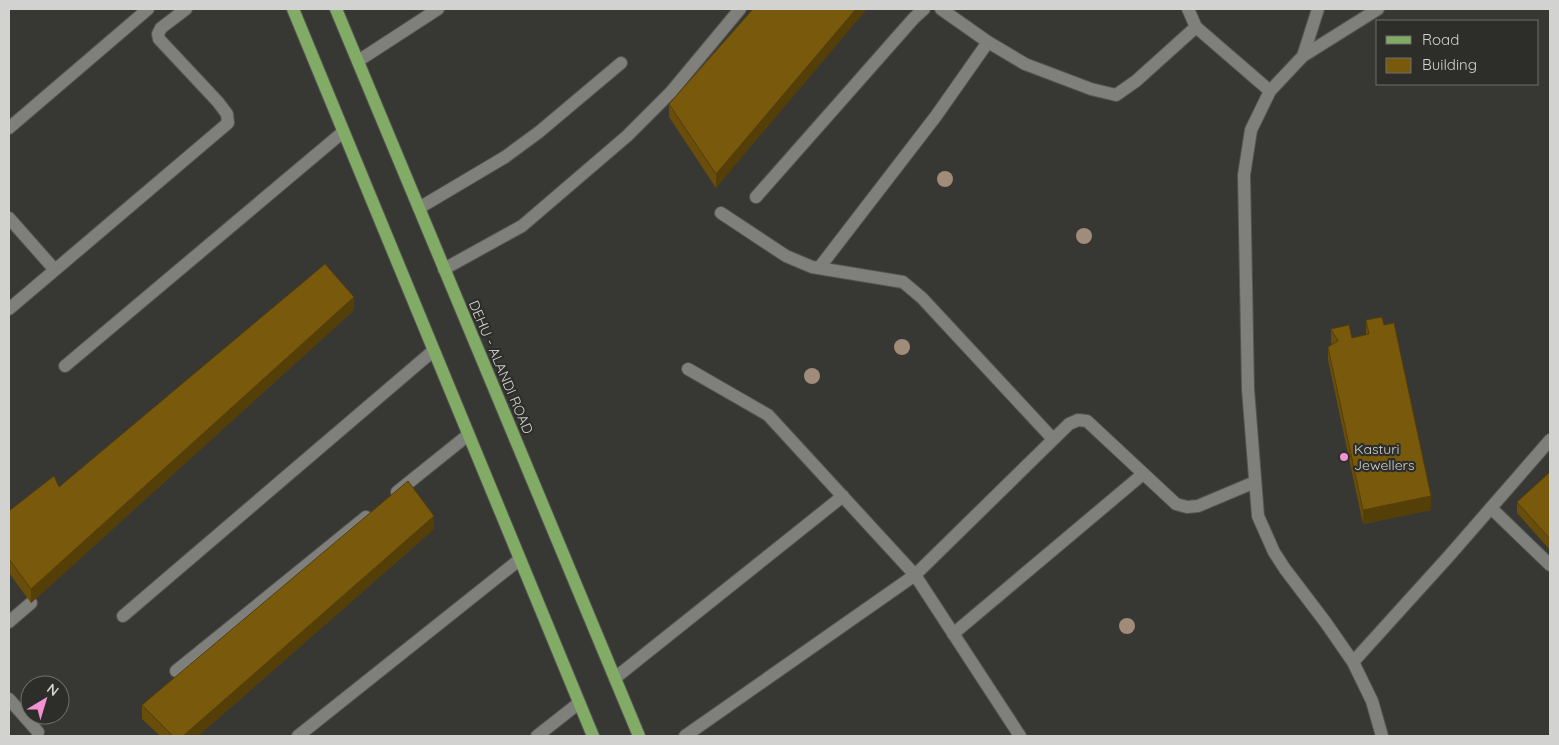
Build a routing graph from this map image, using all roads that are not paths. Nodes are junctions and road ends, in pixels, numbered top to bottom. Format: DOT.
graph roads {
  1 [pos="148,9"];
  2 [pos="186,9"];
  3 [pos="293,9"];
  4 [pos="336,9"];
  5 [pos="438,9"];
  6 [pos="740,9"];
  7 [pos="924,9"];
  8 [pos="941,9"];
  9 [pos="1188,9"];
  10 [pos="1318,9"];
  11 [pos="1378,9"];
  12 [pos="1196,27"];
  13 [pos="988,42"];
  14 [pos="1303,56"];
  15 [pos="358,61"];
  16 [pos="621,63"];
  17 [pos="1270,91"];
  18 [pos="9,128"];
  19 [pos="343,132"];
  20 [pos="756,198"];
  21 [pos="419,208"];
  22 [pos="721,214"];
  23 [pos="9,218"];
  24 [pos="819,268"];
  25 [pos="444,269"];
  26 [pos="55,270"];
  27 [pos="9,308"];
  28 [pos="433,351"];
  29 [pos="65,366"];
  30 [pos="688,369"];
  31 [pos="468,435"];
  32 [pos="1053,439"];
  33 [pos="1550,440"];
  34 [pos="1143,474"];
  35 [pos="1255,482"];
  36 [pos="843,496"];
  37 [pos="391,497"];
  38 [pos="1491,508"];
  39 [pos="376,509"];
  40 [pos="520,560"];
  41 [pos="1550,565"];
  42 [pos="915,575"];
  43 [pos="31,603"];
  44 [pos="123,616"];
  45 [pos="9,622"];
  46 [pos="954,634"];
  47 [pos="1353,662"];
  48 [pos="176,671"];
  49 [pos="615,678"];
  50 [pos="9,699"];
  51 [pos="579,703"];
  52 [pos="38,732"];
  53 [pos="298,736"];
  54 [pos="537,736"];
  55 [pos="593,736"];
  56 [pos="639,736"];
  57 [pos="685,736"];
  58 [pos="1020,736"];
  59 [pos="1382,736"];
  1 -- 18 [label="street"];
  2 -- 26 [label="street"];
  3 -- 19 [label="main road"];
  4 -- 15 [label="main road, DEHU - ALANDI ROAD"];
  5 -- 15 [label="street"];
  6 -- 25 [label="street"];
  7 -- 20 [label="street"];
  8 -- 13 [label="street"];
  9 -- 12 [label="street"];
  10 -- 14 [label="street"];
  11 -- 14 [label="street"];
  12 -- 13 [label="street"];
  12 -- 17 [label="street"];
  13 -- 24 [label="street"];
  14 -- 17 [label="street"];
  15 -- 21 [label="main road, DEHU - ALANDI ROAD"];
  16 -- 21 [label="street"];
  17 -- 35 [label="street"];
  19 -- 28 [label="main road"];
  19 -- 29 [label="street"];
  21 -- 25 [label="main road, DEHU - ALANDI ROAD"];
  22 -- 24 [label="street"];
  23 -- 26 [label="street"];
  24 -- 32 [label="street"];
  25 -- 49 [label="main road, DEHU - ALANDI ROAD"];
  26 -- 27 [label="street"];
  28 -- 31 [label="main road"];
  28 -- 44 [label="street"];
  30 -- 36 [label="street"];
  31 -- 37 [label="street"];
  31 -- 40 [label="main road"];
  32 -- 34 [label="street"];
  32 -- 42 [label="street"];
  33 -- 38 [label="street"];
  34 -- 35 [label="street"];
  34 -- 46 [label="street"];
  35 -- 47 [label="street"];
  36 -- 42 [label="street"];
  36 -- 49 [label="street"];
  38 -- 41 [label="street"];
  38 -- 47 [label="street"];
  39 -- 48 [label="street"];
  40 -- 51 [label="main road"];
  40 -- 53 [label="street"];
  42 -- 46 [label="street"];
  42 -- 57 [label="street"];
  43 -- 45 [label="street"];
  46 -- 58 [label="street"];
  47 -- 59 [label="street"];
  49 -- 56 [label="main road, DEHU - ALANDI ROAD"];
  50 -- 52 [label="street"];
  51 -- 54 [label="street"];
  51 -- 55 [label="main road"];
}
